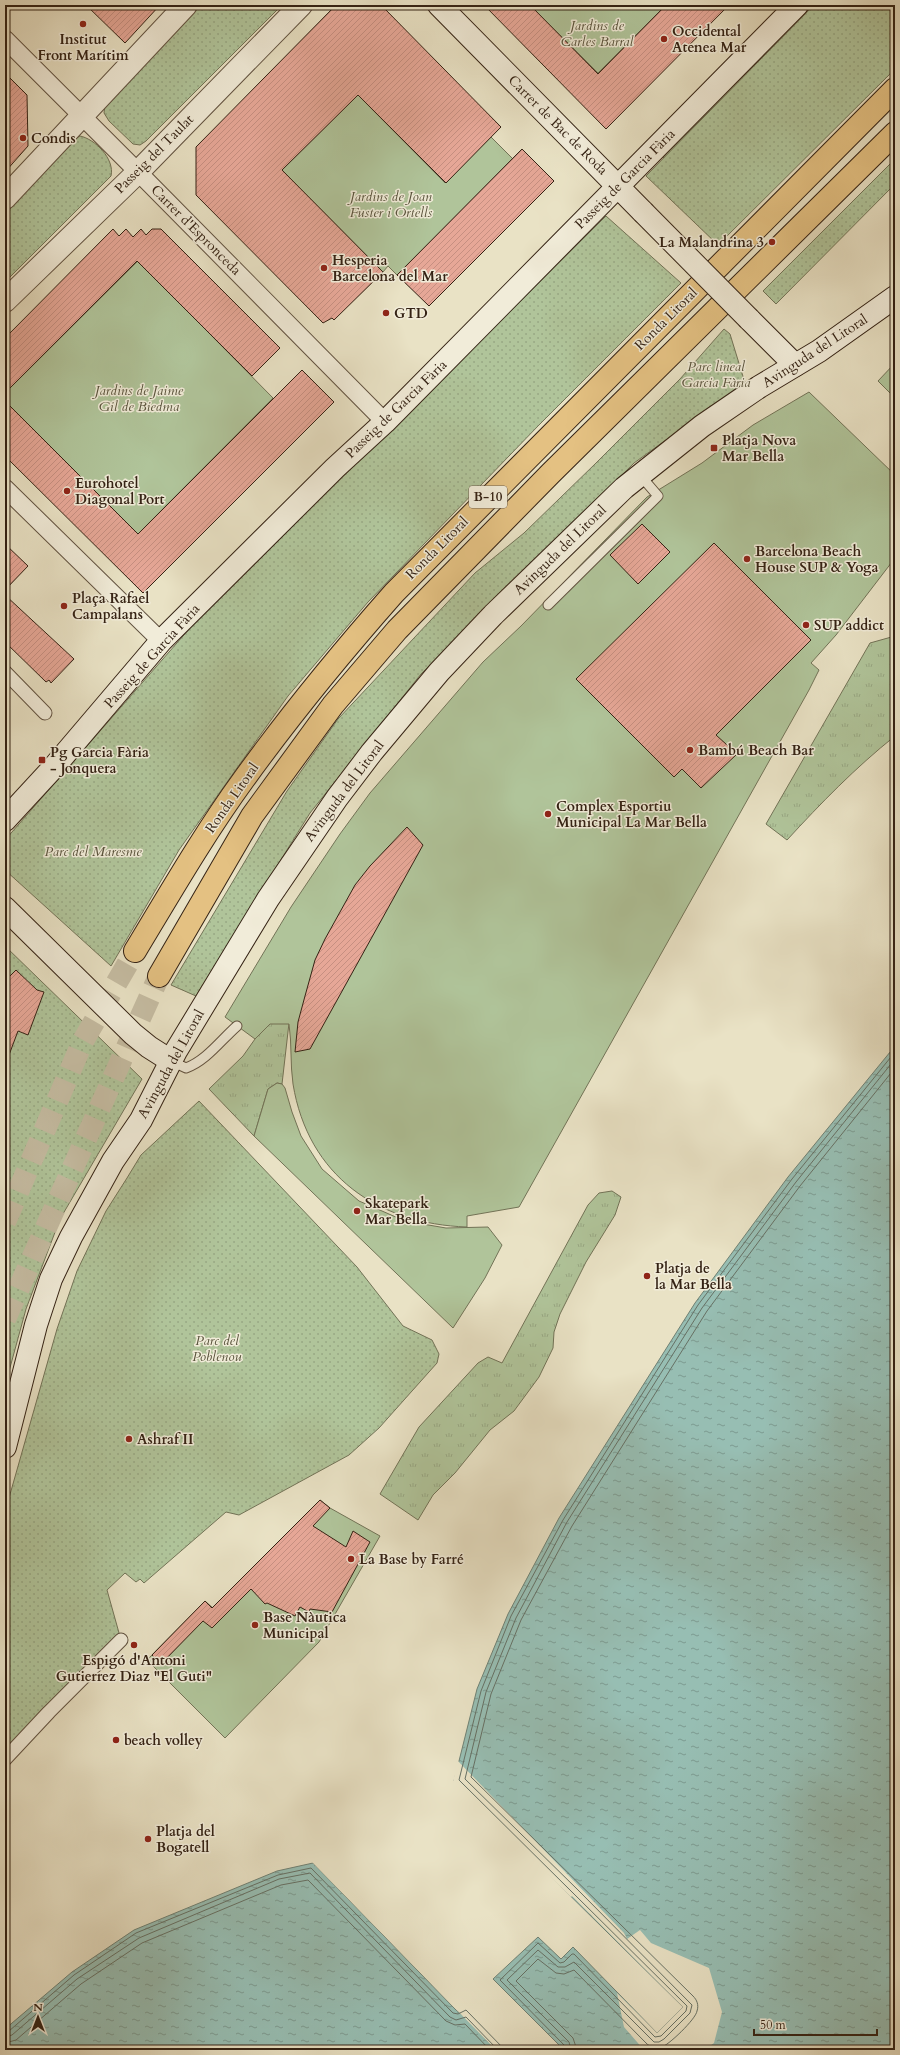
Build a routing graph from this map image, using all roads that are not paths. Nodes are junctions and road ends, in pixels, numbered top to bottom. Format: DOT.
graph roads {
  1 [pos="186,5"];
  2 [pos="301,5"];
  3 [pos="439,5"];
  4 [pos="797,5"];
  5 [pos="5,39"];
  6 [pos="895,89"];
  7 [pos="82,116"];
  8 [pos="895,134"];
  9 [pos="138,172"];
  10 [pos="618,186"];
  11 [pos="5,198"];
  12 [pos="895,297"];
  13 [pos="5,301"];
  14 [pos="795,365"];
  15 [pos="385,422"];
  16 [pos="640,475"];
  17 [pos="5,488"];
  18 [pos="548,605"];
  19 [pos="161,641"];
  20 [pos="5,672"];
  21 [pos="45,713"];
  22 [pos="5,820"];
  23 [pos="5,909"];
  24 [pos="135,950"];
  25 [pos="159,976"];
  26 [pos="238,1026"];
  27 [pos="171,1061"];
  28 [pos="5,1448"];
  29 [pos="121,1640"];
  30 [pos="5,1759"];
  1 -- 7 [label="main road"];
  2 -- 9 [label="main road, Passeig del Taulat"];
  3 -- 10 [label="main road, Carrer de Bac de Roda"];
  4 -- 10 [label="main road, Passeig de Garcia Fària"];
  5 -- 7 [label="street, Carrer d'Espronceda"];
  6 -- 24 [label="highway, Ronda Litoral / B-10"];
  7 -- 9 [label="street, Carrer d'Espronceda"];
  7 -- 11 [label="main road"];
  8 -- 25 [label="highway, Ronda Litoral / B-10"];
  9 -- 13 [label="main road, Passeig del Taulat"];
  9 -- 15 [label="street, Carrer d'Espronceda"];
  10 -- 14 [label="main road, Carrer de Bac de Roda, bridge"];
  10 -- 15 [label="main road, Passeig de Garcia Fària"];
  12 -- 14 [label="main road, Avinguda del Litoral"];
  14 -- 16 [label="main road, Avinguda del Litoral"];
  15 -- 19 [label="main road, Passeig de Garcia Fària"];
  16 -- 18 [label="lane"];
  16 -- 27 [label="main road, Avinguda del Litoral"];
  17 -- 19 [label="street"];
  19 -- 22 [label="main road, Passeig de Garcia Fària"];
  20 -- 21 [label="street"];
  23 -- 27 [label="main road"];
  26 -- 27 [label="lane"];
  27 -- 28 [label="main road, Avinguda del Litoral"];
  29 -- 30 [label="street"];
}
